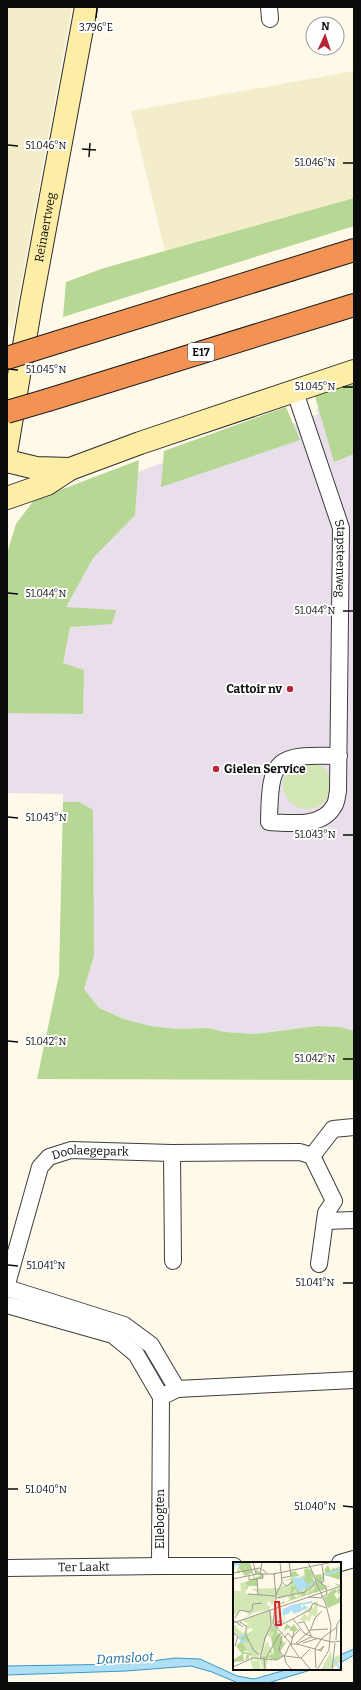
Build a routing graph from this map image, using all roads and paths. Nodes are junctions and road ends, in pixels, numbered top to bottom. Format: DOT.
graph roads {
  1 [pos="86,7"];
  2 [pos="354,250"];
  3 [pos="354,305"];
  4 [pos="7,358"];
  5 [pos="354,371"];
  6 [pos="295,392"];
  7 [pos="7,412"];
  8 [pos="7,447"];
  9 [pos="7,461"];
  10 [pos="70,469"];
  11 [pos="7,498"];
  12 [pos="339,756"];
  13 [pos="354,1127"];
  14 [pos="172,1153"];
  15 [pos="312,1156"];
  16 [pos="334,1201"];
  17 [pos="354,1215"];
  18 [pos="354,1220"];
  19 [pos="325,1221"];
  20 [pos="173,1261"];
  21 [pos="319,1264"];
  22 [pos="7,1284"];
  23 [pos="7,1288"];
  24 [pos="7,1305"];
  25 [pos="354,1380"];
  26 [pos="177,1389"];
  27 [pos="161,1398"];
  28 [pos="354,1559"];
  29 [pos="341,1563"];
  30 [pos="160,1566"];
  31 [pos="233,1566"];
  32 [pos="7,1568"];
  1 -- 8 [label="main road, Reinaertweg"];
  2 -- 4 [label="highway, bridge"];
  3 -- 7 [label="highway, E17, bridge"];
  5 -- 6 [label="main road"];
  6 -- 10 [label="main road"];
  6 -- 12 [label="street, Stapsteenweg"];
  9 -- 10 [label="main road"];
  10 -- 11 [label="main road"];
  12 -- 12 [label="street, Stapsteenweg"];
  13 -- 15 [label="street"];
  14 -- 15 [label="street, Doolaegepark"];
  14 -- 20 [label="street"];
  14 -- 22 [label="street, Doolaegepark"];
  15 -- 16 [label="street"];
  16 -- 17 [label="street"];
  16 -- 19 [label="street"];
  18 -- 19 [label="street"];
  19 -- 21 [label="street"];
  23 -- 26 [label="street"];
  24 -- 27 [label="street, Ellebogten"];
  25 -- 26 [label="street"];
  26 -- 27 [label="street"];
  27 -- 30 [label="street, Ellebogten"];
  28 -- 29 [label="street"];
  30 -- 31 [label="street, Ellebogten"];
  30 -- 32 [label="street, Ter Laakt"];
}
